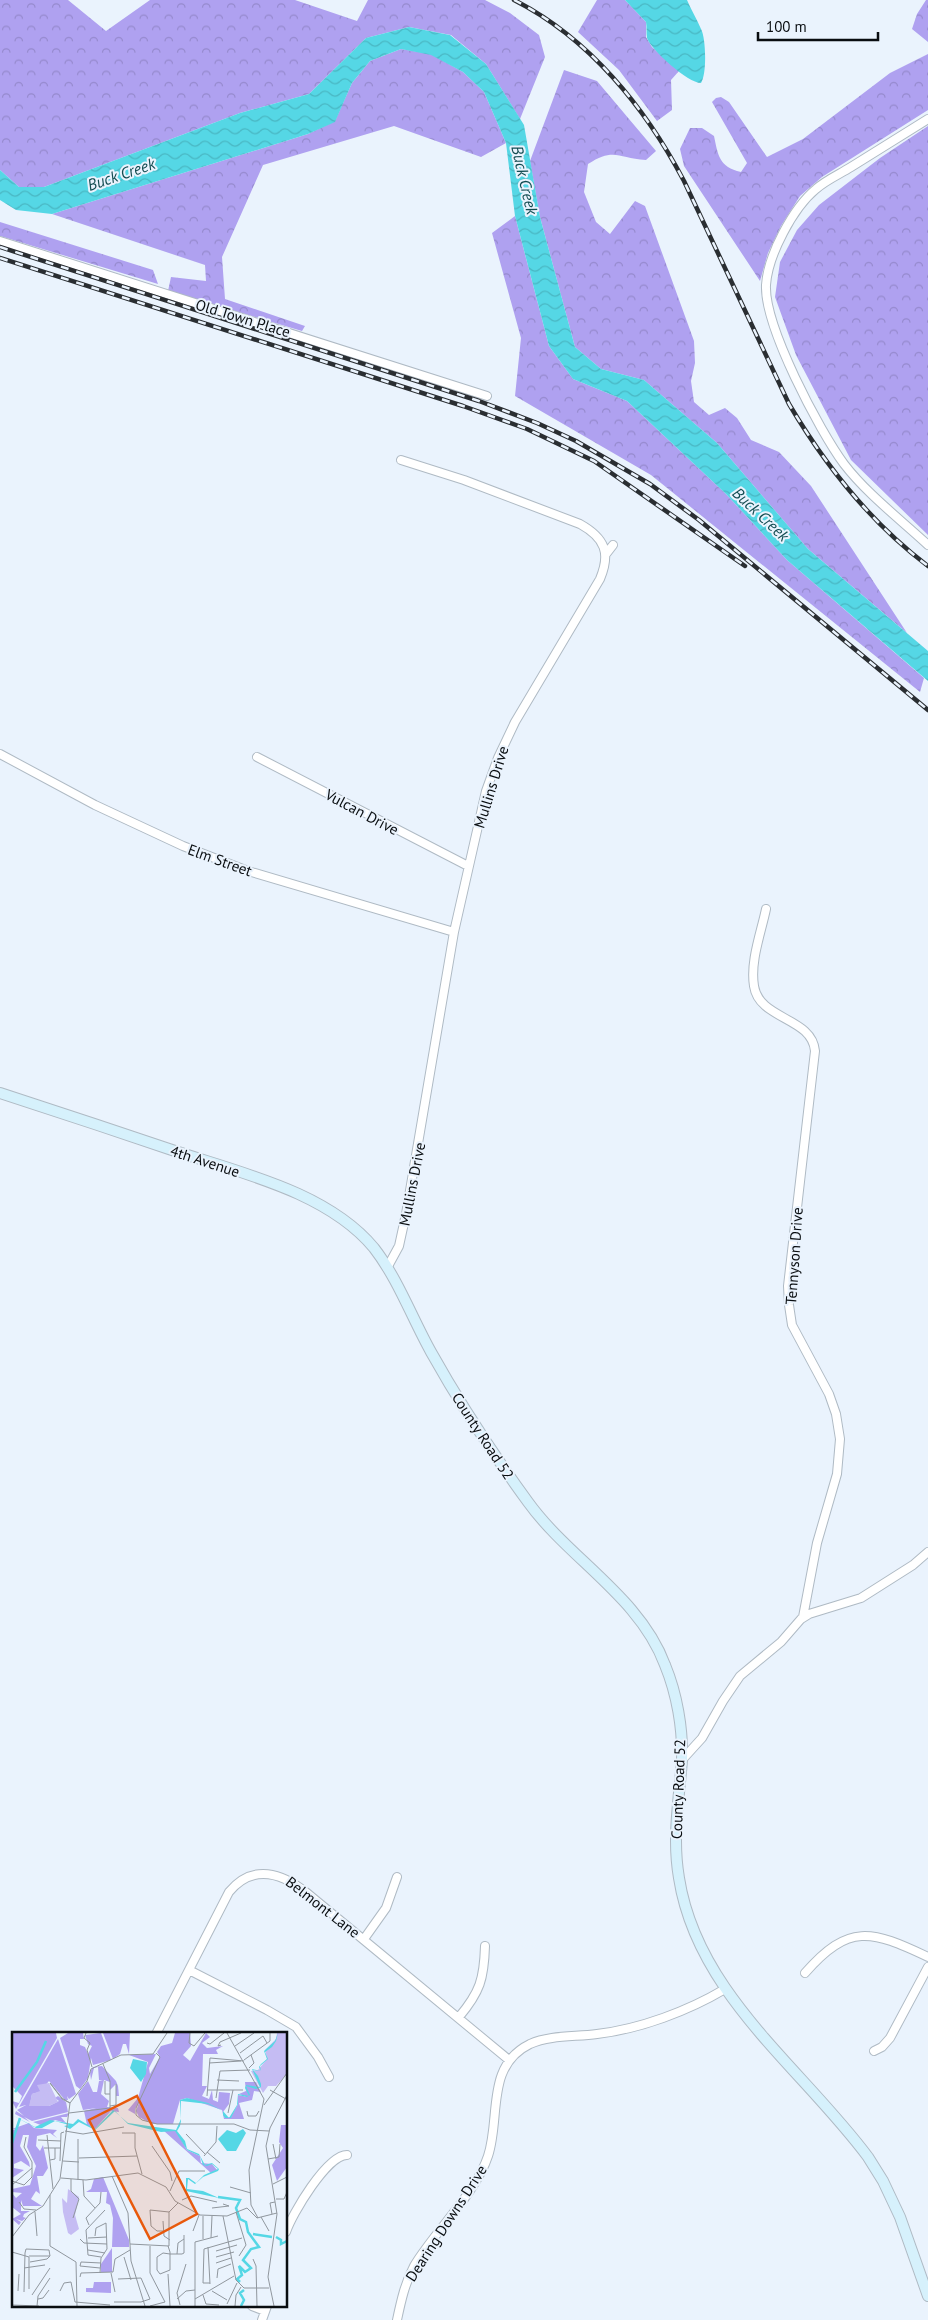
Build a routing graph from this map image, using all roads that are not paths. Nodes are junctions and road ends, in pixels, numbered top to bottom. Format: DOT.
graph roads {
  1 [pos="928,119"];
  2 [pos="0,241"];
  3 [pos="487,396"];
  4 [pos="401,460"];
  5 [pos="613,544"];
  6 [pos="928,545"];
  7 [pos="606,554"];
  8 [pos="0,754"];
  9 [pos="257,757"];
  10 [pos="468,866"];
  11 [pos="766,909"];
  12 [pos="454,932"];
  13 [pos="0,1093"];
  14 [pos="387,1268"];
  15 [pos="928,1552"];
  16 [pos="803,1617"];
  17 [pos="682,1760"];
  18 [pos="397,1877"];
  19 [pos="364,1939"];
  20 [pos="485,1946"];
  21 [pos="928,1957"];
  22 [pos="928,1968"];
  23 [pos="189,1970"];
  24 [pos="805,1973"];
  25 [pos="725,1989"];
  26 [pos="459,2017"];
  27 [pos="157,2032"];
  28 [pos="874,2051"];
  29 [pos="509,2060"];
  30 [pos="328,2077"];
  31 [pos="346,2155"];
  32 [pos="288,2228"];
  33 [pos="928,2296"];
  34 [pos="266,2308"];
  35 [pos="262,2320"];
  36 [pos="397,2320"];
  1 -- 6 [label="street"];
  2 -- 3 [label="street, Old Town Place"];
  4 -- 7 [label="street"];
  5 -- 7 [label="street"];
  7 -- 10 [label="street, Mullins Drive"];
  8 -- 12 [label="street, Elm Street"];
  9 -- 10 [label="street, Vulcan Drive"];
  10 -- 12 [label="street, Mullins Drive"];
  11 -- 16 [label="street, Tennyson Drive"];
  12 -- 14 [label="street, Mullins Drive"];
  13 -- 14 [label="street, 4th Avenue"];
  14 -- 17 [label="street, County Road 52"];
  15 -- 16 [label="street"];
  16 -- 17 [label="street"];
  17 -- 25 [label="street, County Road 52"];
  18 -- 19 [label="street"];
  19 -- 23 [label="street, Belmont Lane"];
  19 -- 26 [label="street, Belmont Lane"];
  20 -- 26 [label="street"];
  21 -- 24 [label="street"];
  22 -- 28 [label="street"];
  23 -- 27 [label="street, Belmont Lane"];
  23 -- 30 [label="street"];
  25 -- 29 [label="street, Dearing Downs Drive"];
  25 -- 33 [label="street, County Road 52"];
  26 -- 29 [label="street, Belmont Lane"];
  29 -- 36 [label="street, Dearing Downs Drive"];
  31 -- 32 [label="street"];
  34 -- 35 [label="street"];
}
